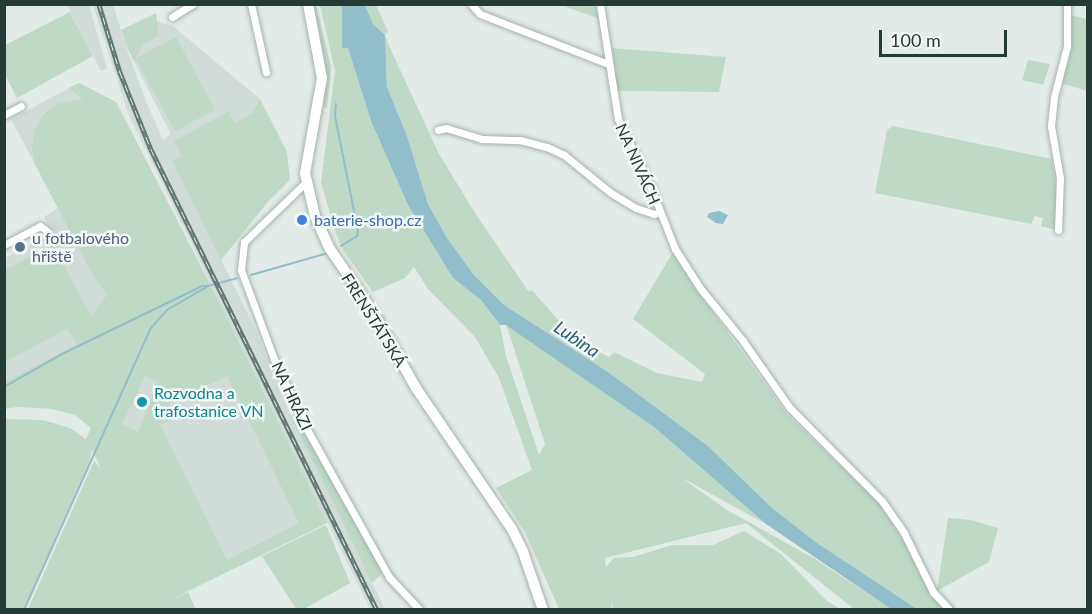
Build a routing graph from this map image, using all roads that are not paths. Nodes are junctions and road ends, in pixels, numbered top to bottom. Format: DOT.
graph roads {
  1 [pos="194,4"];
  2 [pos="251,4"];
  3 [pos="308,4"];
  4 [pos="471,4"];
  5 [pos="600,4"];
  6 [pos="1067,4"];
  7 [pos="172,17"];
  8 [pos="608,64"];
  9 [pos="266,72"];
  10 [pos="21,106"];
  11 [pos="4,115"];
  12 [pos="438,130"];
  13 [pos="306,182"];
  14 [pos="660,212"];
  15 [pos="1058,230"];
  16 [pos="47,231"];
  17 [pos="4,245"];
  18 [pos="420,609"];
  19 [pos="543,609"];
  20 [pos="950,609"];
  1 -- 7 [label="street"];
  2 -- 9 [label="street"];
  3 -- 13 [label="main road, FRENŠTÁTSKÁ"];
  4 -- 8 [label="street"];
  5 -- 8 [label="street, NA NIVÁCH"];
  6 -- 15 [label="street"];
  8 -- 14 [label="street, NA NIVÁCH"];
  10 -- 11 [label="street"];
  12 -- 14 [label="street"];
  13 -- 18 [label="street, NA HRÁZI"];
  13 -- 19 [label="main road, FRENŠTÁTSKÁ"];
  14 -- 20 [label="street, NA NIVÁCH"];
  16 -- 17 [label="street"];
}
